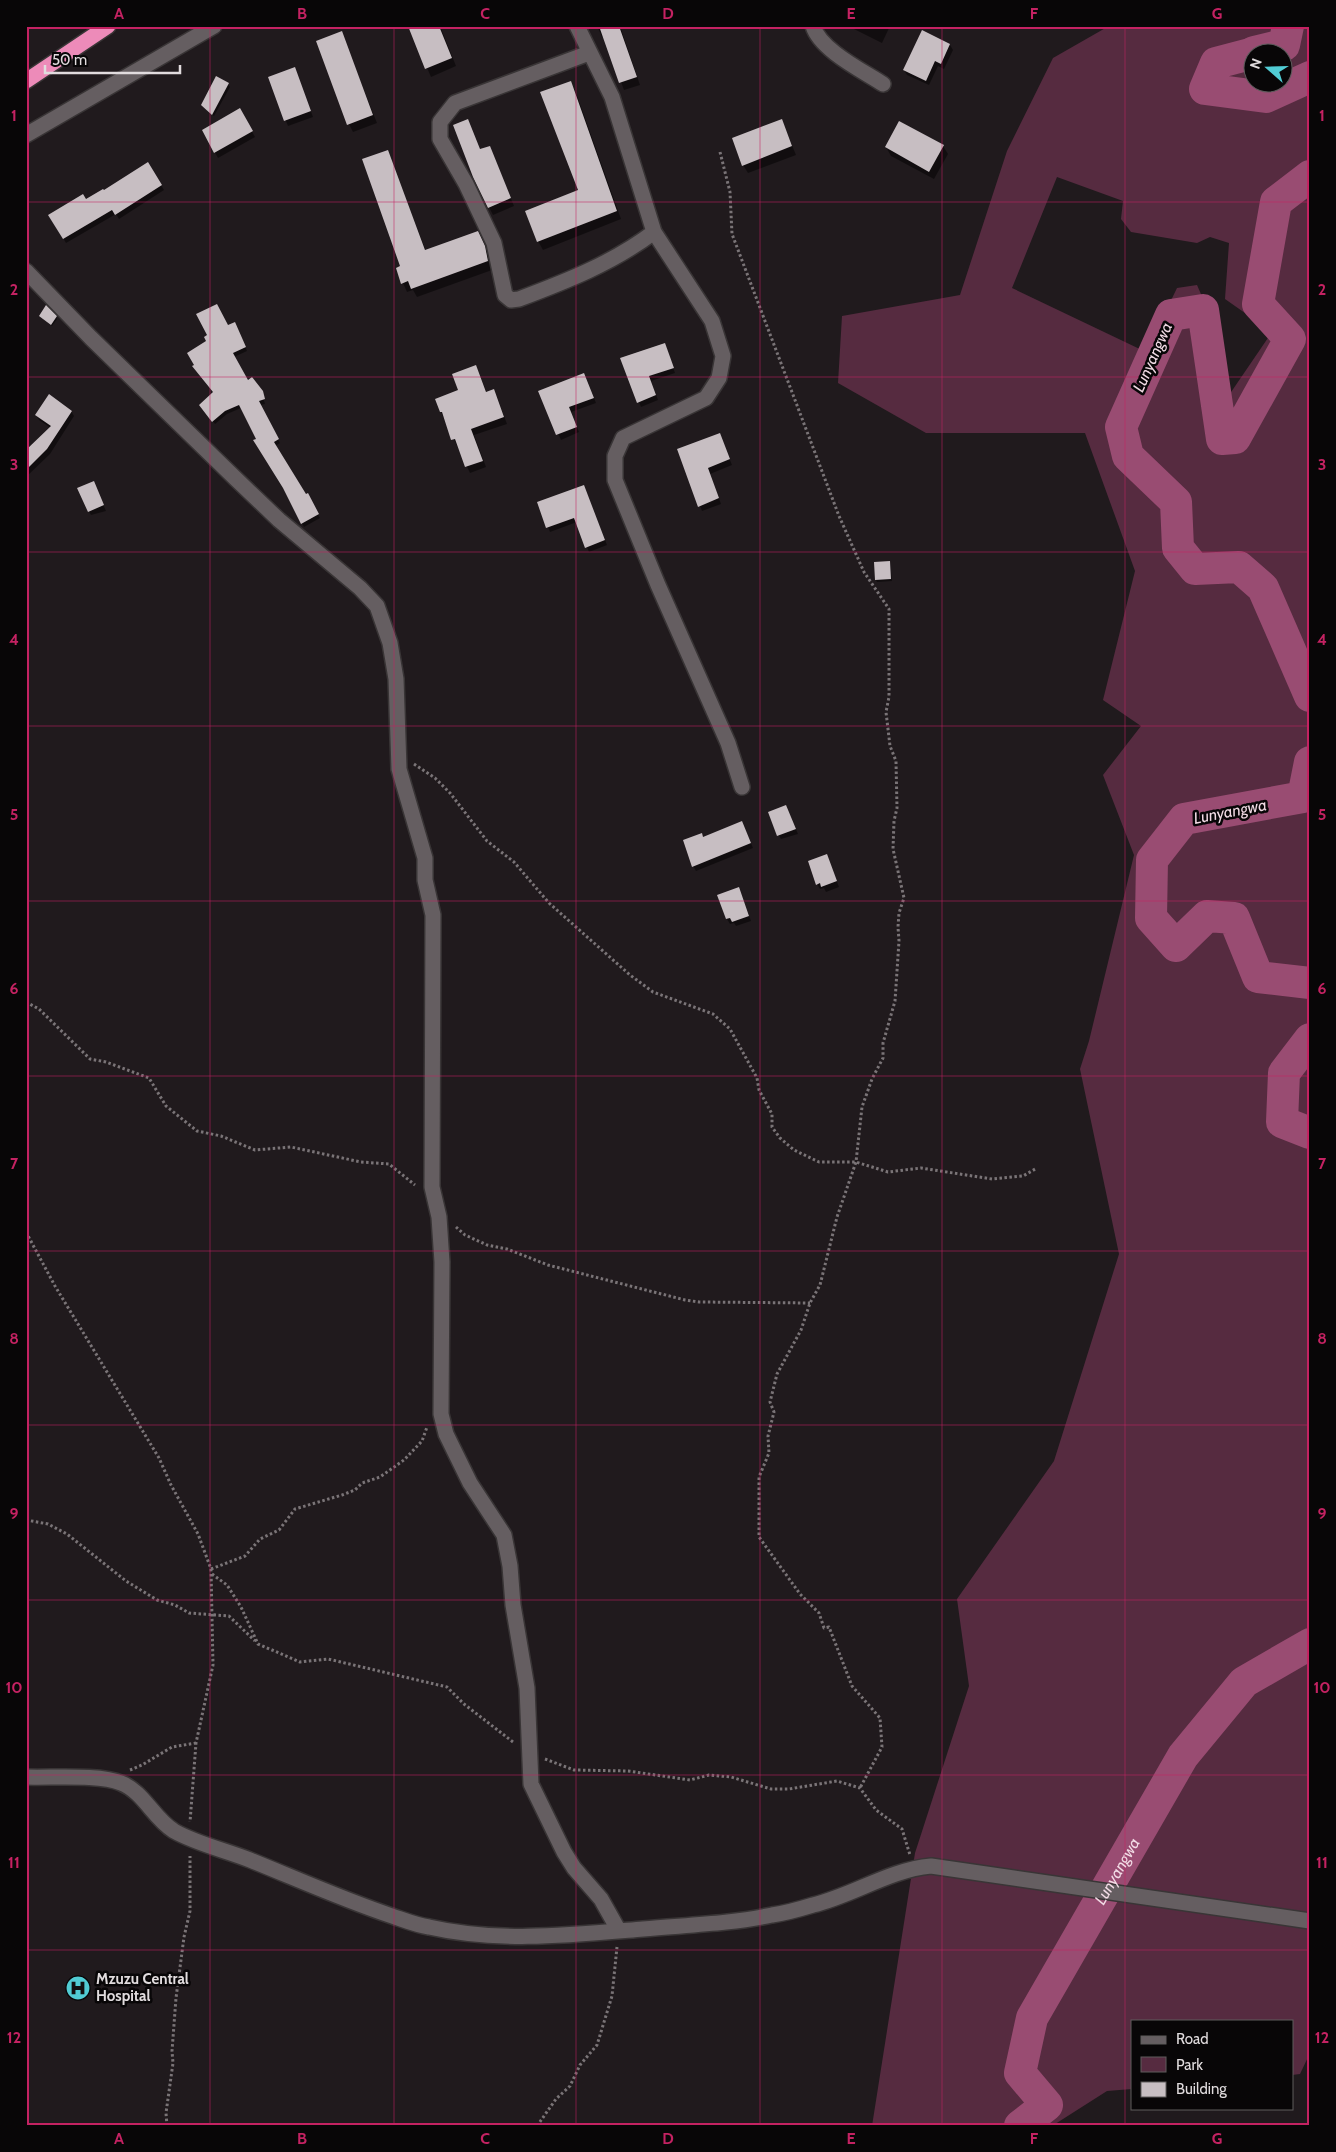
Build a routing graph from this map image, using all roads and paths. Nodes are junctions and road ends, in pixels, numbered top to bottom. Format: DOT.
graph roads {
  1 [pos="108,26"];
  2 [pos="214,26"];
  3 [pos="577,26"];
  4 [pos="813,26"];
  5 [pos="589,53"];
  6 [pos="26,81"];
  7 [pos="883,84"];
  8 [pos="26,136"];
  9 [pos="720,152"];
  10 [pos="654,232"];
  11 [pos="26,271"];
  12 [pos="398,751"];
  13 [pos="742,787"];
  14 [pos="26,1002"];
  15 [pos="856,1162"];
  16 [pos="1037,1168"];
  17 [pos="436,1201"];
  18 [pos="439,1217"];
  19 [pos="26,1232"];
  20 [pos="810,1303"];
  21 [pos="441,1414"];
  22 [pos="26,1520"];
  23 [pos="211,1571"];
  24 [pos="212,1615"];
  25 [pos="258,1644"];
  26 [pos="196,1743"];
  27 [pos="529,1754"];
  28 [pos="26,1777"];
  29 [pos="122,1783"];
  30 [pos="860,1788"];
  31 [pos="189,1838"];
  32 [pos="913,1868"];
  33 [pos="1310,1921"];
  34 [pos="619,1931"];
  35 [pos="167,2126"];
  36 [pos="537,2126"];
  1 -- 6 [label="highway"];
  2 -- 8 [label="street"];
  3 -- 5 [label="street"];
  4 -- 7 [label="street"];
  5 -- 10 [label="street"];
  5 -- 10 [label="street"];
  9 -- 15 [label="path"];
  10 -- 13 [label="street"];
  11 -- 12 [label="street"];
  12 -- 15 [label="path"];
  12 -- 17 [label="street"];
  14 -- 17 [label="path"];
  15 -- 16 [label="path"];
  15 -- 20 [label="path"];
  17 -- 18 [label="street"];
  18 -- 20 [label="path"];
  18 -- 21 [label="street"];
  19 -- 23 [label="path"];
  20 -- 30 [label="path"];
  21 -- 23 [label="path"];
  21 -- 27 [label="street"];
  22 -- 24 [label="path"];
  23 -- 24 [label="path"];
  23 -- 25 [label="path"];
  24 -- 25 [label="path"];
  24 -- 26 [label="path"];
  25 -- 27 [label="path"];
  26 -- 29 [label="path"];
  26 -- 31 [label="path"];
  27 -- 30 [label="path"];
  27 -- 34 [label="street"];
  28 -- 29 [label="street"];
  29 -- 31 [label="street"];
  30 -- 32 [label="path"];
  31 -- 34 [label="street"];
  31 -- 35 [label="path"];
  32 -- 33 [label="street"];
  32 -- 34 [label="street"];
  34 -- 36 [label="path"];
}
